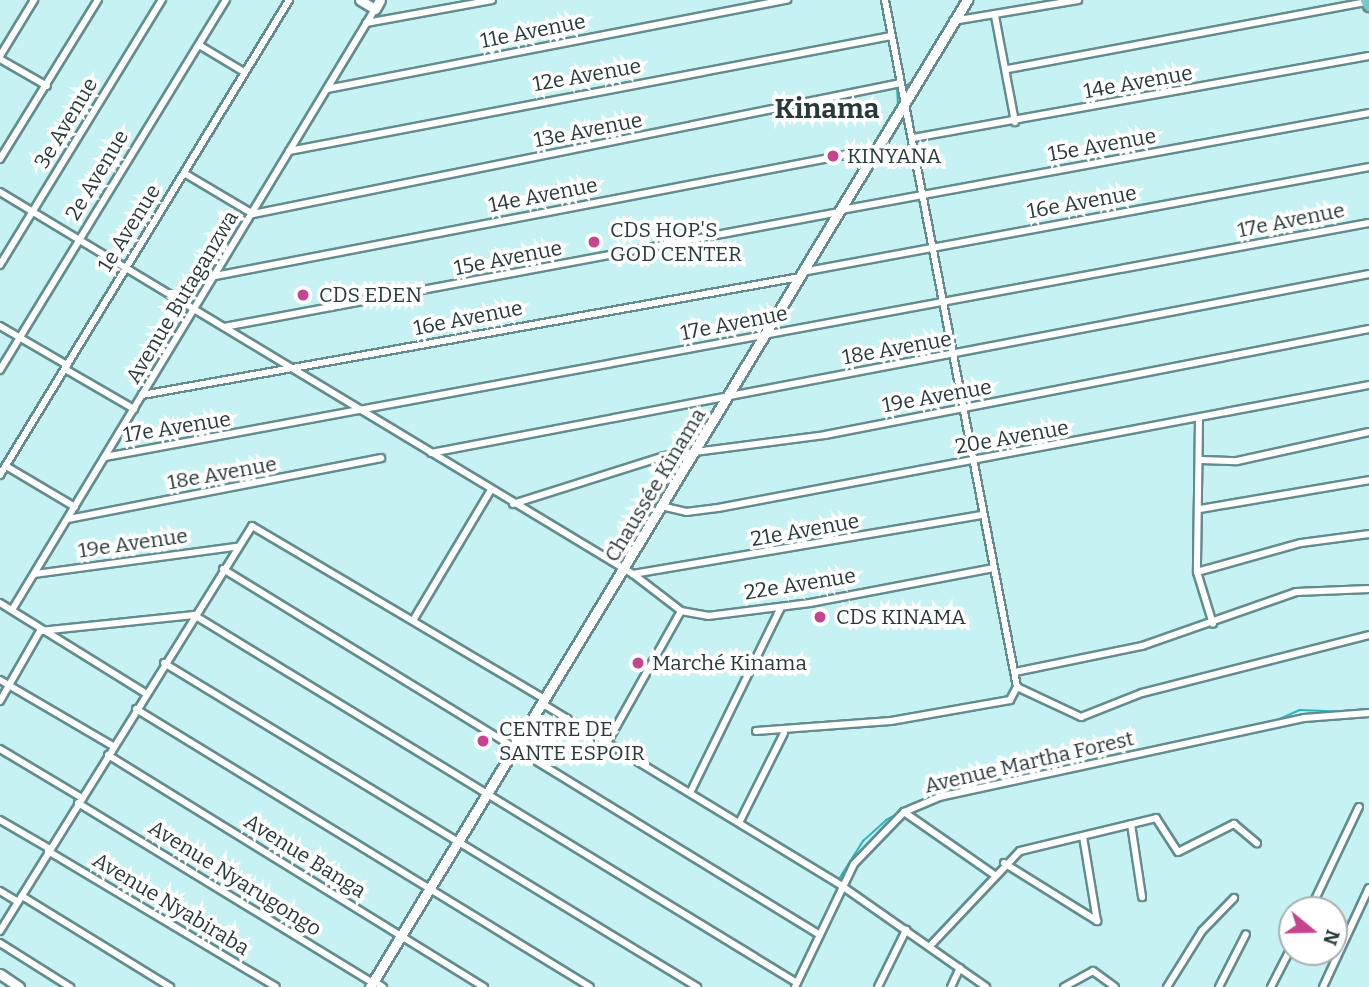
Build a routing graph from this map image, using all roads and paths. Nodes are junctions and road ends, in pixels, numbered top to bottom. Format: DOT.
graph roads {
  1 [pos="34,0"];
  2 [pos="98,0"];
  3 [pos="162,0"];
  4 [pos="226,0"];
  5 [pos="289,0"];
  6 [pos="360,0"];
  7 [pos="492,0"];
  8 [pos="787,0"];
  9 [pos="885,0"];
  10 [pos="967,0"];
  11 [pos="1079,0"];
  12 [pos="1367,3"];
  13 [pos="377,4"];
  14 [pos="995,16"];
  15 [pos="953,21"];
  16 [pos="366,23"];
  17 [pos="890,36"];
  18 [pos="199,45"];
  19 [pos="1369,56"];
  20 [pos="0,58"];
  21 [pos="1008,69"];
  22 [pos="244,72"];
  23 [pos="898,84"];
  24 [pos="47,86"];
  25 [pos="327,89"];
  26 [pos="904,108"];
  27 [pos="1369,113"];
  28 [pos="1015,122"];
  29 [pos="913,138"];
  30 [pos="878,149"];
  31 [pos="289,151"];
  32 [pos="0,159"];
  33 [pos="1369,167"];
  34 [pos="184,173"];
  35 [pos="0,192"];
  36 [pos="921,194"];
  37 [pos="33,211"];
  38 [pos="840,211"];
  39 [pos="253,214"];
  40 [pos="1369,223"];
  41 [pos="79,240"];
  42 [pos="931,247"];
  43 [pos="0,265"];
  44 [pos="124,268"];
  45 [pos="801,274"];
  46 [pos="1369,274"];
  47 [pos="215,276"];
  48 [pos="942,302"];
  49 [pos="193,309"];
  50 [pos="0,326"];
  51 [pos="224,327"];
  52 [pos="1369,329"];
  53 [pos="766,334"];
  54 [pos="19,337"];
  55 [pos="954,355"];
  56 [pos="66,367"];
  57 [pos="290,369"];
  58 [pos="0,370"];
  59 [pos="1369,385"];
  60 [pos="142,395"];
  61 [pos="731,395"];
  62 [pos="961,408"];
  63 [pos="134,409"];
  64 [pos="360,411"];
  65 [pos="1199,420"];
  66 [pos="1369,432"];
  67 [pos="693,452"];
  68 [pos="431,453"];
  69 [pos="105,457"];
  70 [pos="381,458"];
  71 [pos="1201,460"];
  72 [pos="973,462"];
  73 [pos="6,466"];
  74 [pos="0,475"];
  75 [pos="1369,480"];
  76 [pos="491,490"];
  77 [pos="513,504"];
  78 [pos="75,506"];
  79 [pos="661,506"];
  80 [pos="1200,509"];
  81 [pos="983,515"];
  82 [pos="68,519"];
  83 [pos="1369,534"];
  84 [pos="236,547"];
  85 [pos="994,568"];
  86 [pos="223,569"];
  87 [pos="628,571"];
  88 [pos="1197,572"];
  89 [pos="35,574"];
  90 [pos="1369,589"];
  91 [pos="0,603"];
  92 [pos="781,607"];
  93 [pos="12,610"];
  94 [pos="681,611"];
  95 [pos="194,615"];
  96 [pos="414,619"];
  97 [pos="1213,624"];
  98 [pos="40,631"];
  99 [pos="1369,635"];
  100 [pos="163,663"];
  101 [pos="1015,672"];
  102 [pos="0,680"];
  103 [pos="9,686"];
  104 [pos="1017,687"];
  105 [pos="145,693"];
  106 [pos="0,701"];
  107 [pos="544,701"];
  108 [pos="136,709"];
  109 [pos="1369,713"];
  110 [pos="756,731"];
  111 [pos="784,733"];
  112 [pos="607,743"];
  113 [pos="113,746"];
  114 [pos="0,748"];
  115 [pos="517,748"];
  116 [pos="108,755"];
  117 [pos="690,793"];
  118 [pos="490,794"];
  119 [pos="80,801"];
  120 [pos="1359,807"];
  121 [pos="904,812"];
  122 [pos="0,821"];
  123 [pos="740,821"];
  124 [pos="1131,824"];
  125 [pos="1083,836"];
  126 [pos="461,841"];
  127 [pos="1257,843"];
  128 [pos="49,850"];
  129 [pos="1004,863"];
  130 [pos="996,876"];
  131 [pos="842,886"];
  132 [pos="1369,888"];
  133 [pos="0,891"];
  134 [pos="430,891"];
  135 [pos="1317,896"];
  136 [pos="1142,897"];
  137 [pos="1234,898"];
  138 [pos="20,899"];
  139 [pos="906,930"];
  140 [pos="0,931"];
  141 [pos="820,934"];
  142 [pos="1247,934"];
  143 [pos="401,936"];
  144 [pos="0,943"];
  145 [pos="931,945"];
  146 [pos="1282,966"];
  147 [pos="960,968"];
  148 [pos="0,974"];
  149 [pos="372,984"];
  150 [pos="796,985"];
  151 [pos="19,987"];
  152 [pos="70,987"];
  153 [pos="170,987"];
  154 [pos="276,987"];
  155 [pos="383,987"];
  156 [pos="484,987"];
  157 [pos="590,987"];
  158 [pos="697,987"];
  159 [pos="878,987"];
  160 [pos="951,987"];
  161 [pos="986,987"];
  162 [pos="1064,987"];
  163 [pos="1115,987"];
  164 [pos="1167,987"];
  165 [pos="1219,987"];
  166 [pos="1271,987"];
  167 [pos="1323,987"];
  1 -- 20 [label="street"];
  2 -- 24 [label="street"];
  3 -- 37 [label="street, 3e Avenue"];
  4 -- 18 [label="street, 2e Avenue"];
  5 -- 22 [label="street, 1e Avenue"];
  6 -- 13 [label="street"];
  7 -- 16 [label="street"];
  8 -- 25 [label="street, 11e Avenue"];
  9 -- 17 [label="street"];
  10 -- 15 [label="street, Chaussée Kinama"];
  11 -- 14 [label="street"];
  12 -- 21 [label="street"];
  13 -- 16 [label="street, Avenue Butaganzwa"];
  14 -- 15 [label="street"];
  14 -- 21 [label="street"];
  15 -- 26 [label="street, Chaussée Kinama"];
  16 -- 25 [label="street, Avenue Butaganzwa"];
  17 -- 23 [label="street"];
  17 -- 31 [label="street, 12e Avenue"];
  18 -- 22 [label="street"];
  18 -- 41 [label="street, 2e Avenue"];
  19 -- 28 [label="street, 14e Avenue"];
  20 -- 24 [label="street"];
  21 -- 28 [label="street"];
  22 -- 34 [label="street, 1e Avenue"];
  23 -- 26 [label="street"];
  23 -- 39 [label="street, 13e Avenue"];
  24 -- 32 [label="street"];
  25 -- 31 [label="street, Avenue Butaganzwa"];
  26 -- 29 [label="street"];
  26 -- 30 [label="street, Chaussée Kinama"];
  27 -- 36 [label="street, 15e Avenue"];
  28 -- 29 [label="street, 14e Avenue"];
  29 -- 36 [label="street"];
  30 -- 38 [label="street, Chaussée Kinama"];
  30 -- 47 [label="street, 14e Avenue"];
  31 -- 39 [label="street, Avenue Butaganzwa"];
  33 -- 42 [label="street, 16e Avenue"];
  34 -- 39 [label="street"];
  34 -- 44 [label="street, 1e Avenue"];
  35 -- 37 [label="street"];
  36 -- 38 [label="street, 15e Avenue"];
  36 -- 42 [label="street"];
  37 -- 41 [label="street"];
  37 -- 43 [label="street, 3e Avenue"];
  38 -- 45 [label="street, Chaussée Kinama"];
  38 -- 51 [label="street, 15e Avenue"];
  39 -- 47 [label="street, Avenue Butaganzwa"];
  40 -- 48 [label="street, 17e Avenue"];
  41 -- 44 [label="street"];
  41 -- 54 [label="street, 2e Avenue"];
  42 -- 45 [label="street, 16e Avenue"];
  42 -- 48 [label="street"];
  44 -- 49 [label="street"];
  44 -- 56 [label="street, 1e Avenue"];
  45 -- 53 [label="street, Chaussée Kinama"];
  45 -- 57 [label="street, 16e Avenue"];
  46 -- 55 [label="street, 18e Avenue"];
  47 -- 49 [label="street, Avenue Butaganzwa"];
  48 -- 53 [label="street, 17e Avenue"];
  48 -- 55 [label="street"];
  49 -- 51 [label="street"];
  49 -- 60 [label="street, Avenue Butaganzwa"];
  50 -- 54 [label="street"];
  51 -- 57 [label="street"];
  52 -- 62 [label="street, 19e Avenue"];
  53 -- 61 [label="street, Chaussée Kinama"];
  53 -- 64 [label="street, 17e Avenue"];
  54 -- 56 [label="street"];
  54 -- 58 [label="street, 2e Avenue"];
  55 -- 61 [label="street, 18e Avenue"];
  55 -- 62 [label="street"];
  56 -- 63 [label="street"];
  56 -- 73 [label="street, 1e Avenue"];
  57 -- 60 [label="street, 16e Avenue"];
  57 -- 64 [label="street"];
  59 -- 65 [label="street, 20e Avenue"];
  60 -- 63 [label="street, Avenue Butaganzwa"];
  61 -- 67 [label="street, Chaussée Kinama"];
  61 -- 68 [label="street, 18e Avenue"];
  62 -- 67 [label="street, 19e Avenue"];
  62 -- 72 [label="street"];
  63 -- 69 [label="street, Avenue Butaganzwa"];
  64 -- 68 [label="street"];
  64 -- 69 [label="street, 17e Avenue"];
  65 -- 71 [label="street"];
  65 -- 72 [label="street, 20e Avenue"];
  66 -- 71 [label="street"];
  67 -- 77 [label="street, 19e Avenue"];
  67 -- 79 [label="street, Chaussée Kinama"];
  68 -- 76 [label="street"];
  69 -- 78 [label="street, Avenue Butaganzwa"];
  70 -- 82 [label="street, 18e Avenue"];
  71 -- 80 [label="street"];
  72 -- 79 [label="street, 20e Avenue"];
  72 -- 81 [label="street"];
  73 -- 74 [label="street, 1e Avenue"];
  73 -- 78 [label="street"];
  75 -- 80 [label="street"];
  76 -- 77 [label="street"];
  76 -- 96 [label="street"];
  77 -- 87 [label="street"];
  78 -- 82 [label="street, Avenue Butaganzwa"];
  79 -- 87 [label="street, Chaussée Kinama"];
  80 -- 88 [label="street"];
  81 -- 85 [label="street"];
  81 -- 87 [label="street, 21e Avenue"];
  82 -- 89 [label="street, Avenue Butaganzwa"];
  83 -- 88 [label="street"];
  84 -- 86 [label="street"];
  84 -- 89 [label="street, 19e Avenue"];
  84 -- 96 [label="street"];
  85 -- 92 [label="street, 22e Avenue"];
  85 -- 101 [label="street"];
  86 -- 95 [label="street"];
  86 -- 115 [label="street"];
  87 -- 94 [label="street"];
  87 -- 107 [label="street, Chaussée Kinama"];
  88 -- 97 [label="street"];
  89 -- 93 [label="street, Avenue Butaganzwa"];
  90 -- 97 [label="street"];
  91 -- 93 [label="street"];
  92 -- 94 [label="street, 22e Avenue"];
  92 -- 117 [label="street"];
  93 -- 98 [label="street"];
  94 -- 112 [label="street"];
  95 -- 98 [label="street"];
  95 -- 100 [label="street"];
  95 -- 118 [label="street"];
  96 -- 107 [label="street"];
  97 -- 101 [label="street"];
  98 -- 103 [label="street"];
  98 -- 105 [label="street"];
  99 -- 104 [label="street"];
  100 -- 105 [label="street"];
  100 -- 126 [label="street"];
  101 -- 104 [label="street"];
  102 -- 103 [label="street"];
  103 -- 106 [label="street"];
  103 -- 113 [label="street"];
  104 -- 111 [label="street"];
  105 -- 108 [label="street"];
  107 -- 112 [label="street"];
  107 -- 115 [label="street, Chaussée Kinama"];
  108 -- 113 [label="street"];
  108 -- 134 [label="street"];
  109 -- 121 [label="street, Avenue Martha Forest"];
  110 -- 111 [label="street"];
  111 -- 123 [label="street"];
  112 -- 117 [label="street"];
  113 -- 116 [label="street"];
  114 -- 119 [label="street, Avenue Nyarugongo"];
  115 -- 118 [label="street, Chaussée Kinama"];
  115 -- 141 [label="street"];
  116 -- 119 [label="street"];
  116 -- 143 [label="street, Avenue Banga"];
  117 -- 123 [label="street"];
  118 -- 126 [label="street, Chaussée Kinama"];
  118 -- 150 [label="street"];
  119 -- 128 [label="street"];
  119 -- 149 [label="street, Avenue Nyarugongo"];
  120 -- 135 [label="street"];
  121 -- 130 [label="street"];
  121 -- 131 [label="street, Avenue Martha Forest"];
  122 -- 128 [label="street, Avenue Nyabiraba"];
  123 -- 131 [label="street"];
  124 -- 125 [label="street"];
  124 -- 127 [label="street"];
  124 -- 136 [label="street"];
  125 -- 129 [label="street"];
  125 -- 129 [label="street"];
  126 -- 134 [label="street, Chaussée Kinama"];
  126 -- 158 [label="street"];
  128 -- 138 [label="street"];
  128 -- 154 [label="street, Avenue Nyabiraba"];
  129 -- 130 [label="street"];
  130 -- 145 [label="street"];
  131 -- 139 [label="street"];
  131 -- 141 [label="street, Avenue Martha Forest"];
  132 -- 167 [label="street"];
  133 -- 138 [label="street"];
  134 -- 143 [label="street, Chaussée Kinama"];
  134 -- 157 [label="street"];
  137 -- 164 [label="street"];
  138 -- 140 [label="street"];
  138 -- 153 [label="street"];
  139 -- 145 [label="street"];
  139 -- 159 [label="street"];
  141 -- 150 [label="street, Avenue Martha Forest"];
  142 -- 165 [label="street"];
  143 -- 149 [label="street, Chaussée Kinama"];
  143 -- 156 [label="street, Avenue Banga"];
  144 -- 152 [label="street"];
  145 -- 147 [label="street"];
  146 -- 166 [label="street"];
  147 -- 160 [label="street"];
  147 -- 161 [label="street"];
  148 -- 151 [label="street"];
  149 -- 155 [label="street, Avenue Nyarugongo"];
  162 -- 163 [label="street"];
}
